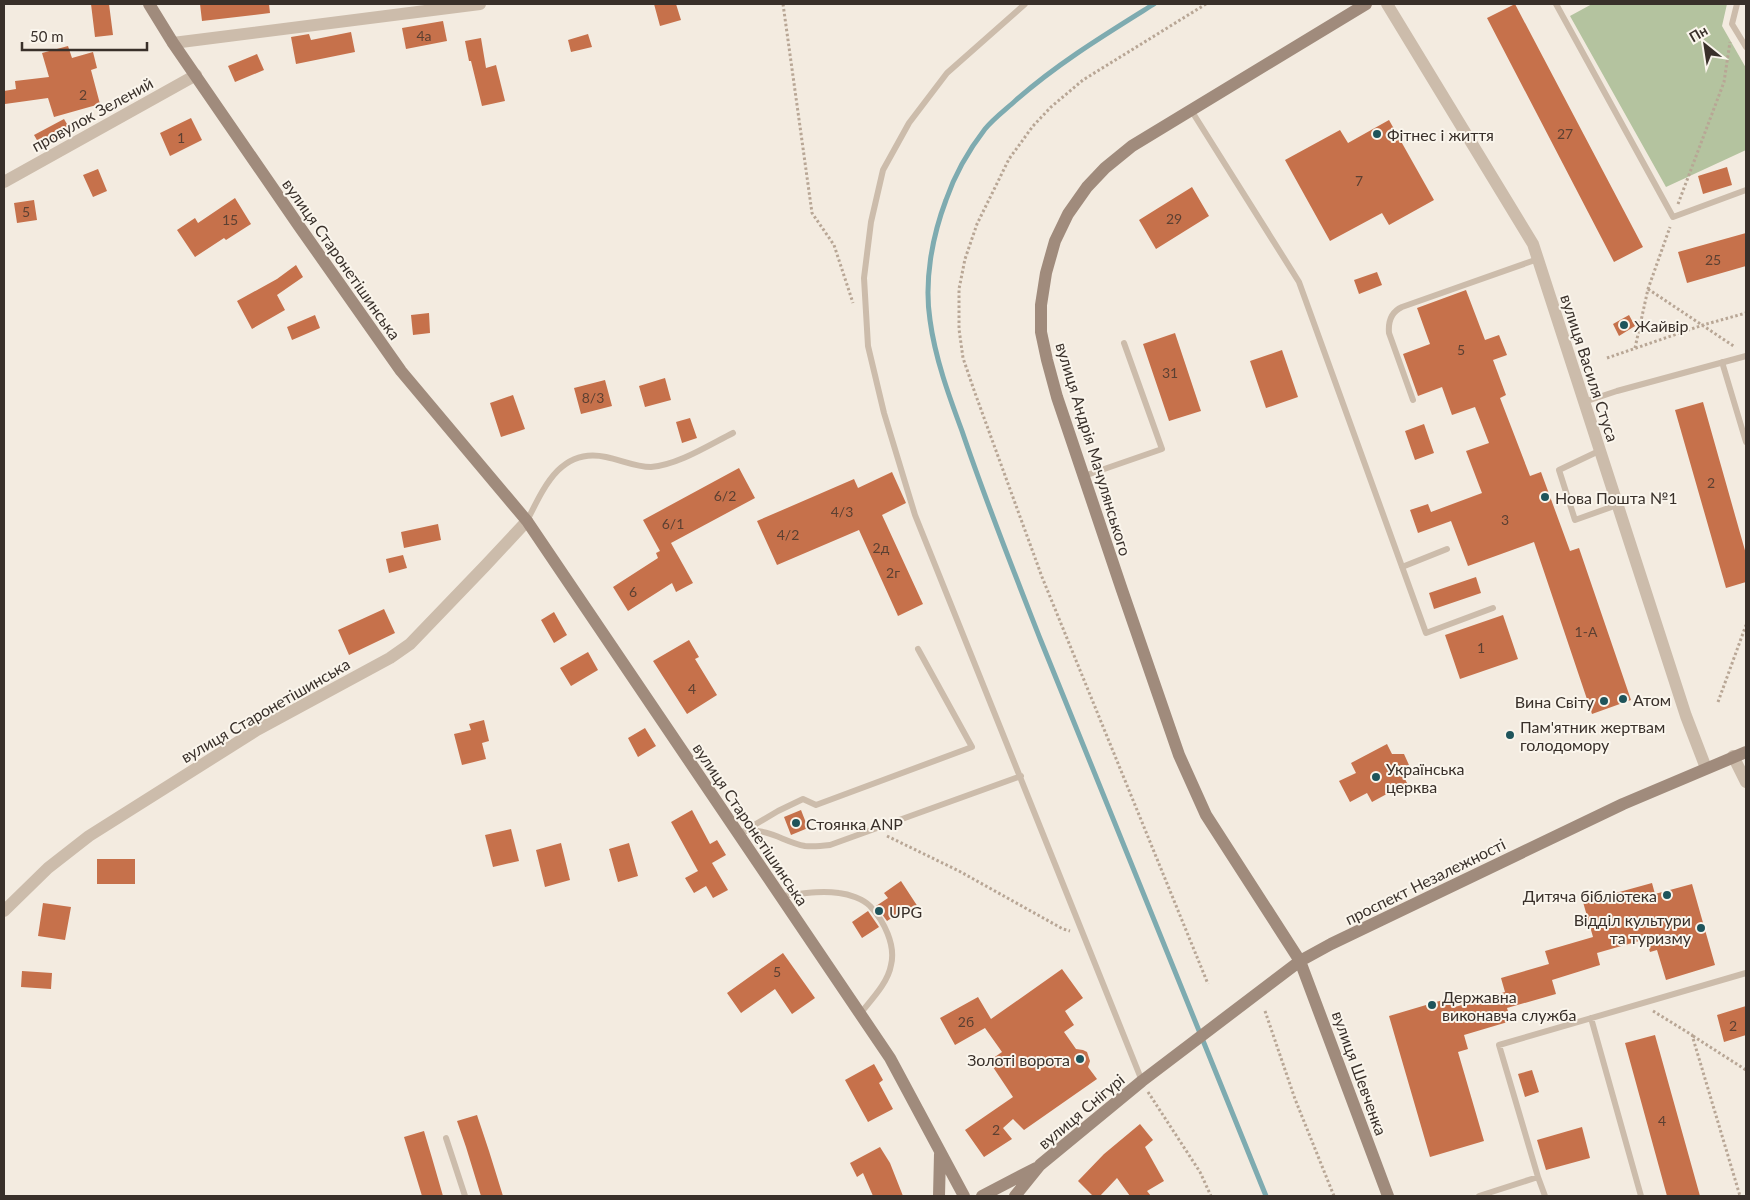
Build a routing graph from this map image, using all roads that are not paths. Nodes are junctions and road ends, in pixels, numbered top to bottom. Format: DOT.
graph roads {
  1 [pos="149,4"];
  2 [pos="480,4"];
  3 [pos="1025,4"];
  4 [pos="1366,4"];
  5 [pos="1387,4"];
  6 [pos="1556,4"];
  7 [pos="1737,4"];
  8 [pos="174,42"];
  9 [pos="1746,47"];
  10 [pos="196,75"];
  11 [pos="1191,110"];
  12 [pos="4,182"];
  13 [pos="1746,190"];
  14 [pos="1538,259"];
  15 [pos="1124,343"];
  16 [pos="1746,356"];
  17 [pos="1722,362"];
  18 [pos="1413,400"];
  19 [pos="1584,402"];
  20 [pos="733,433"];
  21 [pos="1746,442"];
  22 [pos="1599,451"];
  23 [pos="1084,476"];
  24 [pos="1617,505"];
  25 [pos="527,521"];
  26 [pos="1447,549"];
  27 [pos="1402,567"];
  28 [pos="1493,608"];
  29 [pos="918,649"];
  30 [pos="1746,752"];
  31 [pos="1733,756"];
  32 [pos="1706,768"];
  33 [pos="1021,776"];
  34 [pos="1746,782"];
  35 [pos="739,834"];
  36 [pos="781,896"];
  37 [pos="4,911"];
  38 [pos="1300,961"];
  39 [pos="1746,973"];
  40 [pos="860,1014"];
  41 [pos="1591,1018"];
  42 [pos="1142,1081"];
  43 [pos="446,1138"];
  44 [pos="940,1151"];
  45 [pos="1040,1166"];
  46 [pos="1538,1176"];
  47 [pos="465,1196"];
  48 [pos="939,1196"];
  49 [pos="964,1196"];
  50 [pos="982,1196"];
  51 [pos="1015,1196"];
  52 [pos="1388,1196"];
  53 [pos="1479,1196"];
  54 [pos="1545,1196"];
  55 [pos="1641,1196"];
  1 -- 8 [label="main road, вулиця Старонетішинська"];
  2 -- 8 [label="street"];
  3 -- 33 [label="lane"];
  4 -- 11 [label="main road, вулиця Андрія Мачулянського"];
  5 -- 14 [label="street, вулиця Василя Стуса"];
  6 -- 13 [label="lane"];
  7 -- 9 [label="lane"];
  8 -- 10 [label="main road, вулиця Старонетішинська"];
  10 -- 12 [label="street, провулок Зелений"];
  10 -- 25 [label="main road, вулиця Старонетішинська"];
  11 -- 23 [label="main road, вулиця Андрія Мачулянського"];
  11 -- 27 [label="lane"];
  14 -- 18 [label="lane"];
  14 -- 19 [label="street, вулиця Василя Стуса"];
  15 -- 23 [label="lane"];
  16 -- 17 [label="lane"];
  17 -- 19 [label="lane"];
  17 -- 21 [label="lane"];
  19 -- 22 [label="street, вулиця Василя Стуса"];
  20 -- 25 [label="lane"];
  22 -- 24 [label="street, вулиця Василя Стуса"];
  22 -- 24 [label="lane"];
  23 -- 38 [label="main road, вулиця Андрія Мачулянського"];
  24 -- 32 [label="street, вулиця Василя Стуса"];
  25 -- 35 [label="main road, вулиця Старонетішинська"];
  25 -- 37 [label="street, вулиця Старонетішинська"];
  26 -- 27 [label="lane"];
  27 -- 28 [label="lane"];
  29 -- 35 [label="lane"];
  30 -- 31 [label="main road, проспект Незалежності"];
  31 -- 32 [label="main road, проспект Незалежності"];
  31 -- 34 [label="street"];
  32 -- 38 [label="main road, проспект Незалежності"];
  33 -- 35 [label="lane"];
  33 -- 42 [label="lane"];
  35 -- 36 [label="main road, вулиця Старонетішинська"];
  36 -- 40 [label="main road, вулиця Старонетішинська"];
  36 -- 40 [label="lane"];
  38 -- 42 [label="main road, проспект Незалежності"];
  38 -- 52 [label="main road, вулиця Шевченка"];
  39 -- 41 [label="lane"];
  40 -- 44 [label="main road, вулиця Старонетішинська"];
  41 -- 46 [label="lane"];
  41 -- 55 [label="lane"];
  42 -- 45 [label="main road, вулиця Снігурі"];
  43 -- 47 [label="lane"];
  44 -- 48 [label="main road"];
  44 -- 49 [label="main road, вулиця Старонетішинська"];
  45 -- 50 [label="main road, вулиця Снігурі"];
  45 -- 51 [label="main road, вулиця Снігурі"];
  46 -- 53 [label="lane"];
  46 -- 54 [label="lane"];
}
